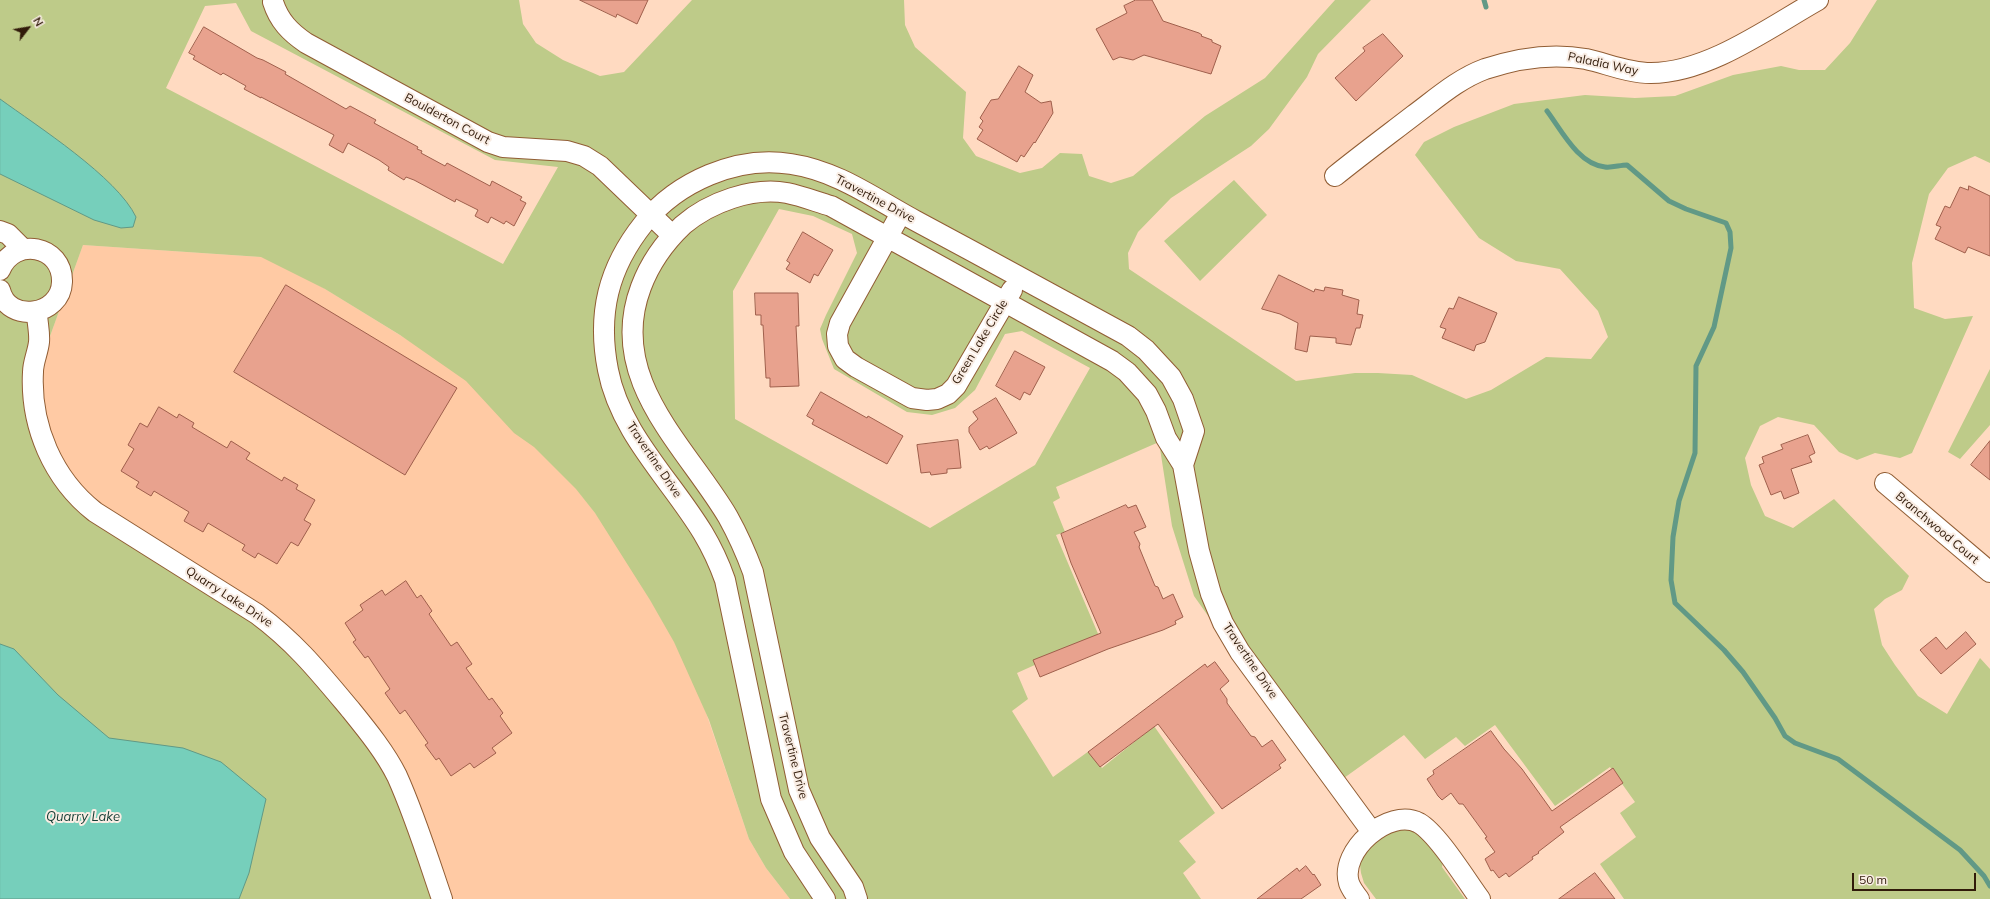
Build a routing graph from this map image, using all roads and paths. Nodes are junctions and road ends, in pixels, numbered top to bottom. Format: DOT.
graph roads {
  1 [pos="1818,0"];
  2 [pos="273,2"];
  3 [pos="1335,176"];
  4 [pos="901,213"];
  5 [pos="651,214"];
  6 [pos="0,231"];
  7 [pos="672,235"];
  8 [pos="887,238"];
  9 [pos="23,249"];
  10 [pos="0,270"];
  11 [pos="1020,277"];
  12 [pos="0,290"];
  13 [pos="1005,301"];
  14 [pos="36,312"];
  15 [pos="1183,465"];
  16 [pos="1885,484"];
  17 [pos="1990,572"];
  18 [pos="1372,832"];
  19 [pos="442,899"];
  20 [pos="825,899"];
  21 [pos="857,899"];
  22 [pos="1359,899"];
  23 [pos="1480,899"];
  1 -- 3 [label="street, Paladia Way"];
  2 -- 5 [label="street, Boulderton Court"];
  4 -- 5 [label="street, Travertine Drive"];
  4 -- 8 [label="street, Green Lake Circle"];
  4 -- 11 [label="street, Travertine Drive"];
  5 -- 7 [label="street, Boulderton Court"];
  5 -- 20 [label="street, Travertine Drive"];
  6 -- 9 [label="street"];
  7 -- 8 [label="street, Travertine Drive"];
  7 -- 21 [label="street, Travertine Drive"];
  8 -- 13 [label="street, Travertine Drive"];
  8 -- 13 [label="street, Green Lake Circle"];
  9 -- 10 [label="street"];
  9 -- 14 [label="street"];
  11 -- 13 [label="street, Green Lake Circle"];
  11 -- 15 [label="street, Travertine Drive"];
  12 -- 14 [label="street"];
  13 -- 15 [label="street, Travertine Drive"];
  14 -- 19 [label="street, Quarry Lake Drive"];
  15 -- 18 [label="street, Travertine Drive"];
  16 -- 17 [label="street, Branchwood Court"];
  18 -- 22 [label="street"];
  18 -- 23 [label="street"];
}
